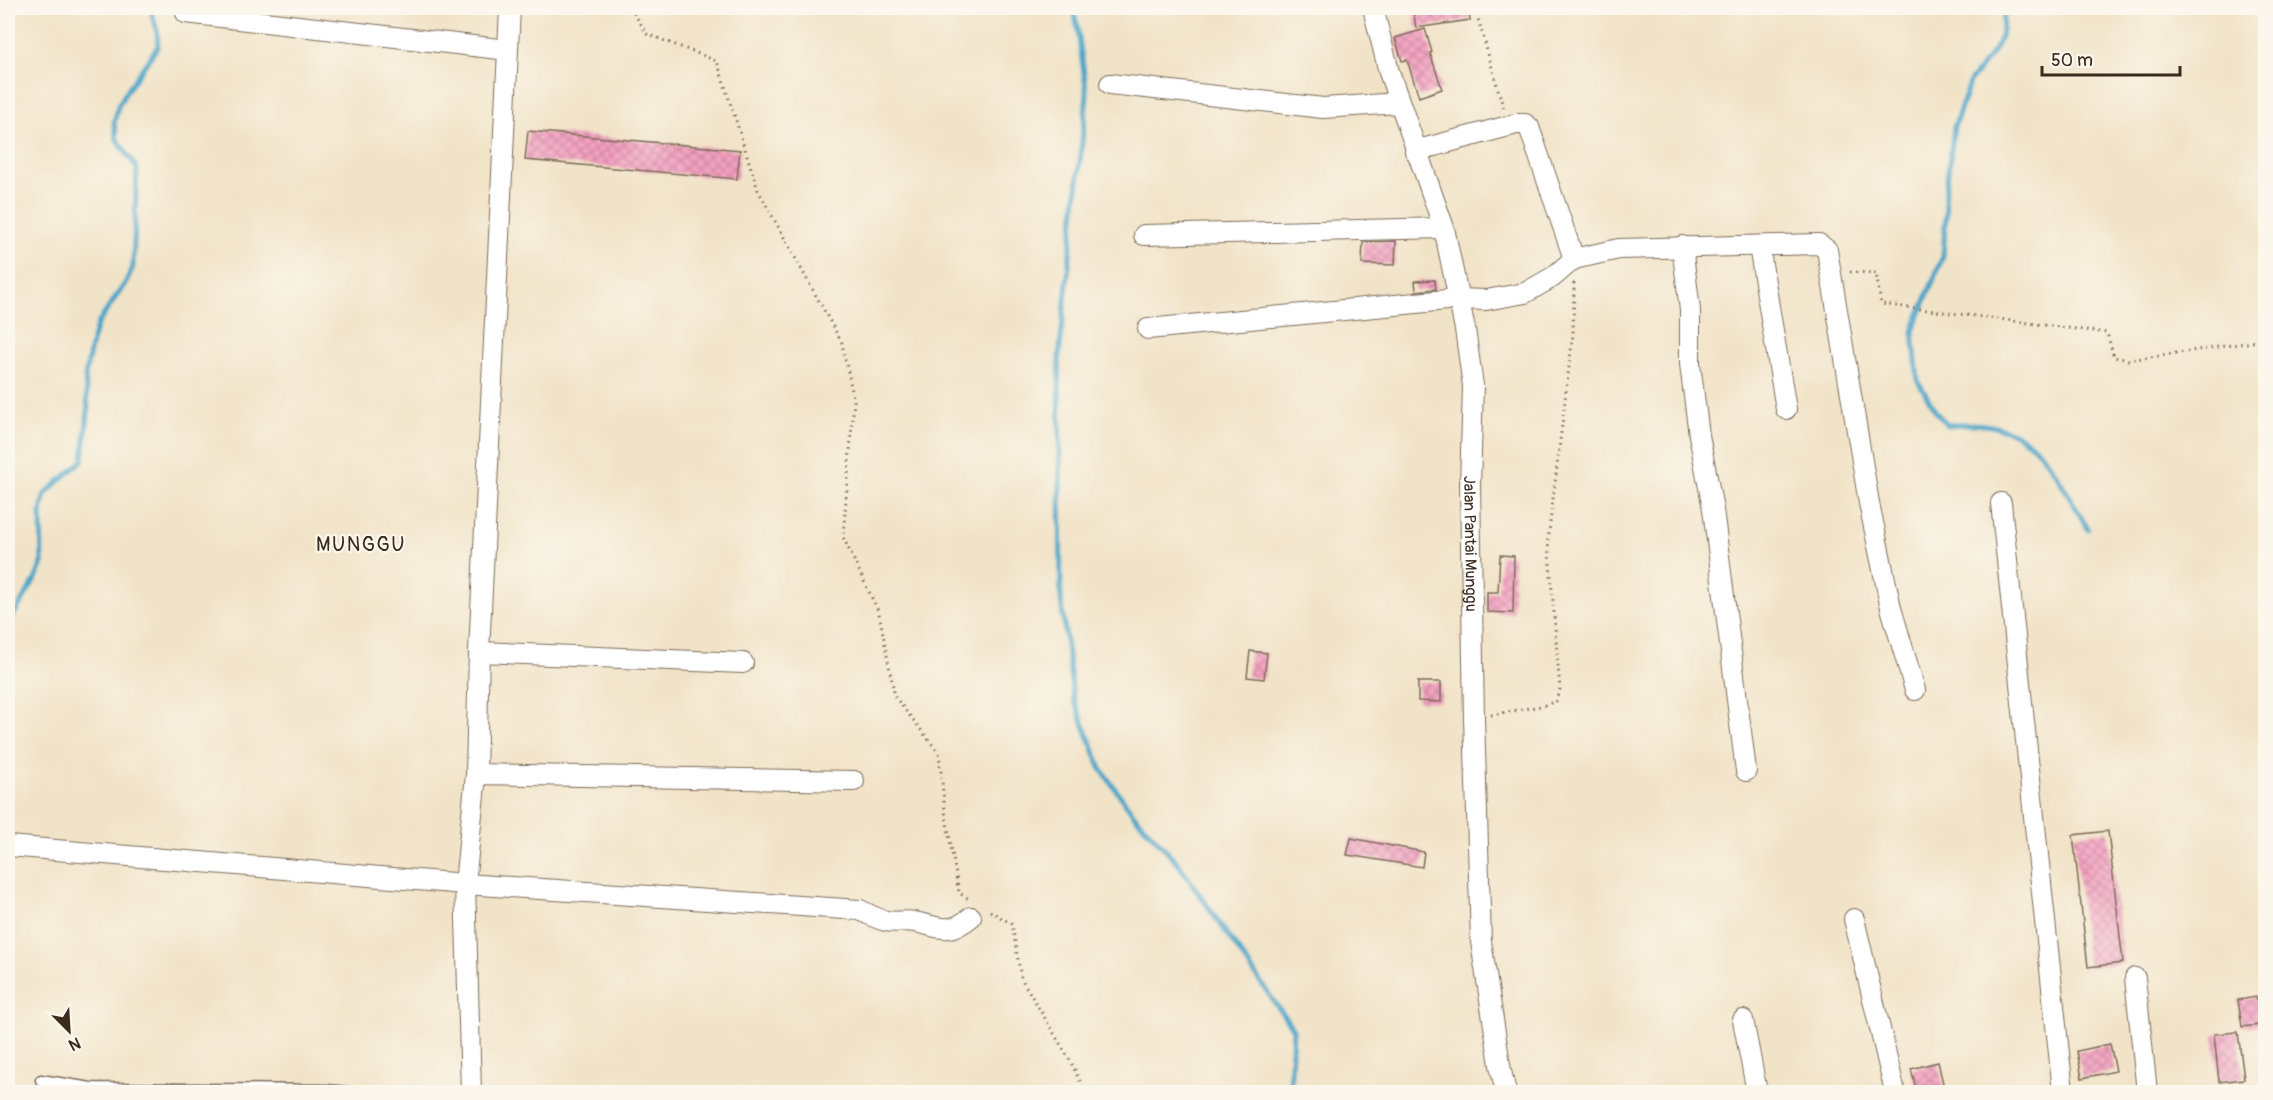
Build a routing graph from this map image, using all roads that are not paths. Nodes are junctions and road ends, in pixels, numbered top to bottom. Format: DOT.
graph roads {
  1 [pos="510,8"];
  2 [pos="1373,8"];
  3 [pos="186,13"];
  4 [pos="508,50"];
  5 [pos="1110,84"];
  6 [pos="1399,103"];
  7 [pos="1415,151"];
  8 [pos="1444,228"];
  9 [pos="1144,235"];
  10 [pos="1682,246"];
  11 [pos="1759,246"];
  12 [pos="1574,260"];
  13 [pos="1457,299"];
  14 [pos="1148,329"];
  15 [pos="1786,409"];
  16 [pos="2001,503"];
  17 [pos="479,652"];
  18 [pos="743,663"];
  19 [pos="1915,690"];
  20 [pos="1746,771"];
  21 [pos="476,774"];
  22 [pos="854,781"];
  23 [pos="8,846"];
  24 [pos="465,884"];
  25 [pos="977,910"];
  26 [pos="1854,919"];
  27 [pos="2135,978"];
  28 [pos="1743,1020"];
  29 [pos="40,1080"];
  30 [pos="348,1092"];
  31 [pos="471,1092"];
  32 [pos="1506,1092"];
  33 [pos="1757,1092"];
  34 [pos="1895,1092"];
  35 [pos="2063,1092"];
  36 [pos="2147,1092"];
  1 -- 4 [label="street"];
  2 -- 6 [label="street, Jalan Pantai Munggu"];
  3 -- 4 [label="street"];
  4 -- 17 [label="street"];
  5 -- 6 [label="street"];
  6 -- 7 [label="street, Jalan Pantai Munggu"];
  7 -- 8 [label="street, Jalan Pantai Munggu"];
  7 -- 12 [label="street"];
  8 -- 9 [label="street"];
  8 -- 13 [label="street, Jalan Pantai Munggu"];
  10 -- 11 [label="street"];
  10 -- 12 [label="street"];
  10 -- 20 [label="street"];
  11 -- 15 [label="street"];
  11 -- 19 [label="street"];
  12 -- 13 [label="street"];
  13 -- 14 [label="street"];
  13 -- 32 [label="street, Jalan Pantai Munggu"];
  16 -- 35 [label="street"];
  17 -- 18 [label="street"];
  17 -- 21 [label="street"];
  21 -- 22 [label="street"];
  21 -- 24 [label="street"];
  23 -- 24 [label="street"];
  24 -- 25 [label="street"];
  24 -- 31 [label="street"];
  26 -- 34 [label="street"];
  27 -- 36 [label="street"];
  28 -- 33 [label="street"];
  29 -- 30 [label="lane"];
}
